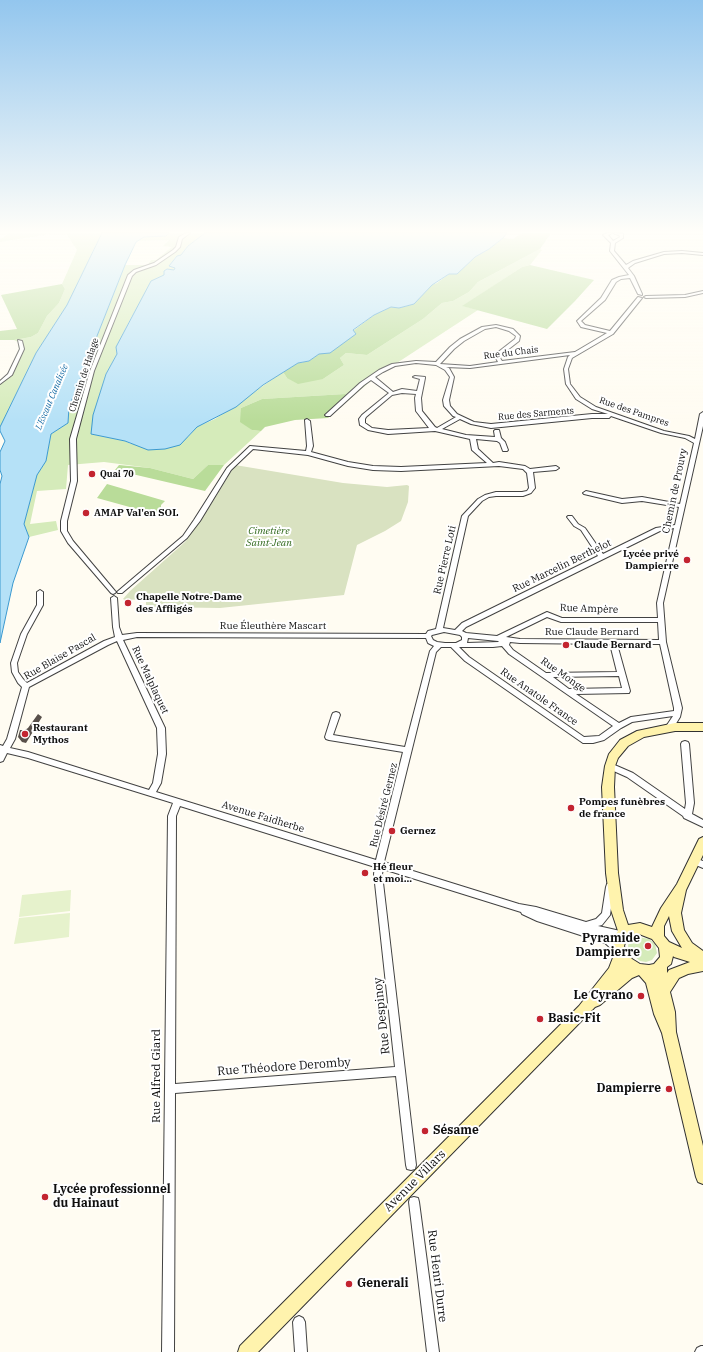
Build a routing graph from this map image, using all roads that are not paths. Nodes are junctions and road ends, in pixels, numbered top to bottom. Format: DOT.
graph roads {
  1 [pos="122,296"];
  2 [pos="604,296"];
  3 [pos="640,296"];
  4 [pos="681,296"];
  5 [pos="611,333"];
  6 [pos="20,341"];
  7 [pos="578,352"];
  8 [pos="555,356"];
  9 [pos="568,362"];
  10 [pos="501,363"];
  11 [pos="439,365"];
  12 [pos="470,367"];
  13 [pos="456,374"];
  14 [pos="372,377"];
  15 [pos="415,377"];
  16 [pos="0,383"];
  17 [pos="392,393"];
  18 [pos="419,393"];
  19 [pos="594,408"];
  20 [pos="703,414"];
  21 [pos="328,415"];
  22 [pos="592,416"];
  23 [pos="459,418"];
  24 [pos="623,418"];
  25 [pos="307,421"];
  26 [pos="433,429"];
  27 [pos="439,430"];
  28 [pos="698,430"];
  29 [pos="497,431"];
  30 [pos="682,436"];
  31 [pos="474,438"];
  32 [pos="498,439"];
  33 [pos="696,442"];
  34 [pos="505,450"];
  35 [pos="308,453"];
  36 [pos="491,464"];
  37 [pos="556,468"];
  38 [pos="529,471"];
  39 [pos="586,494"];
  40 [pos="682,506"];
  41 [pos="570,517"];
  42 [pos="678,526"];
  43 [pos="602,557"];
  44 [pos="40,592"];
  45 [pos="113,595"];
  46 [pos="661,620"];
  47 [pos="439,631"];
  48 [pos="458,631"];
  49 [pos="465,635"];
  50 [pos="428,636"];
  51 [pos="119,638"];
  52 [pos="501,641"];
  53 [pos="613,642"];
  54 [pos="663,642"];
  55 [pos="439,645"];
  56 [pos="455,645"];
  57 [pos="621,674"];
  58 [pos="544,675"];
  59 [pos="26,686"];
  60 [pos="568,691"];
  61 [pos="677,713"];
  62 [pos="336,715"];
  63 [pos="618,726"];
  64 [pos="703,727"];
  65 [pos="669,728"];
  66 [pos="685,744"];
  67 [pos="3,749"];
  68 [pos="408,750"];
  69 [pos="0,759"];
  70 [pos="610,766"];
  71 [pos="151,793"];
  72 [pos="178,802"];
  73 [pos="687,816"];
  74 [pos="703,824"];
  75 [pos="703,842"];
  76 [pos="699,863"];
  77 [pos="379,864"];
  78 [pos="612,874"];
  79 [pos="682,887"];
  80 [pos="519,908"];
  81 [pos="586,926"];
  82 [pos="623,934"];
  83 [pos="662,941"];
  84 [pos="620,952"];
  85 [pos="663,963"];
  86 [pos="703,963"];
  87 [pos="641,970"];
  88 [pos="664,993"];
  89 [pos="584,1010"];
  90 [pos="669,1032"];
  91 [pos="400,1071"];
  92 [pos="170,1089"];
  93 [pos="411,1165"];
  94 [pos="703,1177"];
  95 [pos="414,1202"];
  96 [pos="299,1322"];
  97 [pos="168,1352"];
  98 [pos="246,1352"];
  99 [pos="301,1352"];
  100 [pos="433,1352"];
  1 -- 45 [label="street, Chemin de Halage"];
  2 -- 5 [label="street"];
  3 -- 4 [label="street"];
  3 -- 5 [label="street"];
  5 -- 7 [label="street"];
  6 -- 16 [label="street"];
  7 -- 8 [label="street, Rue du Chais"];
  7 -- 9 [label="street"];
  8 -- 9 [label="street"];
  8 -- 10 [label="street, Rue du Chais"];
  9 -- 19 [label="street, Rue des Pampres"];
  10 -- 11 [label="street"];
  10 -- 12 [label="street, Rue du Chais"];
  11 -- 12 [label="street, Rue du Chais"];
  11 -- 13 [label="street"];
  11 -- 14 [label="street, Rue du Chais"];
  12 -- 13 [label="street, Rue du Chais"];
  13 -- 23 [label="street"];
  14 -- 17 [label="street"];
  14 -- 21 [label="street, Rue du Chais"];
  15 -- 18 [label="street"];
  17 -- 18 [label="street"];
  17 -- 26 [label="street"];
  18 -- 26 [label="street"];
  19 -- 22 [label="street"];
  19 -- 24 [label="street, Rue des Pampres"];
  20 -- 28 [label="street, Chemin de Prouvy"];
  22 -- 23 [label="street, Rue des Sarments"];
  22 -- 24 [label="street, Rue des Sarments"];
  23 -- 27 [label="street"];
  24 -- 30 [label="street, Rue des Pampres"];
  25 -- 35 [label="street"];
  26 -- 27 [label="street"];
  27 -- 31 [label="street"];
  28 -- 30 [label="street"];
  28 -- 33 [label="street, Chemin de Prouvy"];
  29 -- 32 [label="street"];
  30 -- 33 [label="street, Rue des Pampres"];
  31 -- 32 [label="street"];
  31 -- 36 [label="street"];
  32 -- 34 [label="street"];
  33 -- 40 [label="street, Chemin de Prouvy"];
  35 -- 36 [label="street"];
  35 -- 45 [label="street"];
  36 -- 38 [label="street"];
  37 -- 38 [label="street"];
  38 -- 47 [label="street, Rue Pierre Loti"];
  39 -- 40 [label="street"];
  40 -- 42 [label="street, Chemin de Prouvy"];
  41 -- 43 [label="street"];
  42 -- 43 [label="street, Rue Marcelin Berthelot"];
  42 -- 46 [label="street, Chemin de Prouvy"];
  43 -- 48 [label="street, Rue Marcelin Berthelot"];
  44 -- 59 [label="street"];
  45 -- 51 [label="street, Rue Malplaquet"];
  46 -- 52 [label="street, Rue Ampère"];
  46 -- 54 [label="street, Chemin de Prouvy"];
  47 -- 48 [label="street"];
  47 -- 50 [label="street"];
  48 -- 49 [label="street"];
  49 -- 52 [label="street, Rue Claude Bernard"];
  49 -- 56 [label="street"];
  50 -- 51 [label="street, Rue Éleuthère Mascart"];
  50 -- 55 [label="street"];
  51 -- 59 [label="street, Rue Blaise Pascal"];
  51 -- 71 [label="street, Rue Malplaquet"];
  52 -- 53 [label="street, Rue Claude Bernard"];
  52 -- 56 [label="street, Rue Claude Bernard"];
  52 -- 58 [label="street, Rue Monge"];
  53 -- 54 [label="street, Rue Claude Bernard"];
  53 -- 57 [label="street"];
  54 -- 61 [label="street, Chemin de Prouvy"];
  55 -- 56 [label="street, Rue Claude Bernard"];
  55 -- 68 [label="street, Rue Désiré Gernez"];
  56 -- 63 [label="street, Rue Anatole France"];
  57 -- 58 [label="street"];
  57 -- 60 [label="street"];
  58 -- 60 [label="street, Rue Monge"];
  59 -- 67 [label="street, Rue Blaise Pascal"];
  60 -- 63 [label="street, Rue Monge"];
  61 -- 63 [label="street"];
  61 -- 65 [label="street"];
  62 -- 68 [label="street, Rue Désiré Gernez"];
  64 -- 65 [label="main road"];
  65 -- 70 [label="main road"];
  66 -- 73 [label="street"];
  67 -- 69 [label="street, Rue Blaise Pascal"];
  67 -- 71 [label="street, Avenue Faidherbe"];
  68 -- 77 [label="street, Rue Désiré Gernez"];
  70 -- 73 [label="street"];
  70 -- 78 [label="main road"];
  71 -- 72 [label="street, Avenue Faidherbe"];
  72 -- 77 [label="street, Avenue Faidherbe"];
  72 -- 92 [label="street, Rue Alfred Giard"];
  73 -- 74 [label="street"];
  75 -- 76 [label="main road"];
  76 -- 79 [label="main road"];
  77 -- 80 [label="street, Avenue Faidherbe"];
  77 -- 91 [label="street, Rue Despinoy"];
  78 -- 81 [label="street"];
  78 -- 82 [label="main road"];
  79 -- 83 [label="main road"];
  79 -- 86 [label="main road"];
  80 -- 81 [label="street, Avenue Faidherbe"];
  80 -- 84 [label="street, Avenue Faidherbe"];
  81 -- 82 [label="street, Avenue Faidherbe"];
  82 -- 83 [label="main road"];
  82 -- 84 [label="main road"];
  83 -- 85 [label="main road"];
  83 -- 86 [label="main road"];
  84 -- 87 [label="main road"];
  84 -- 89 [label="main road, Avenue Villars"];
  85 -- 86 [label="main road"];
  85 -- 87 [label="main road"];
  85 -- 88 [label="main road"];
  86 -- 88 [label="main road"];
  87 -- 89 [label="main road, Avenue Villars"];
  87 -- 90 [label="main road"];
  88 -- 90 [label="main road"];
  89 -- 98 [label="main road, Avenue Villars"];
  90 -- 94 [label="main road"];
  91 -- 92 [label="street, Rue Théodore Deromby"];
  91 -- 93 [label="street, Rue Despinoy"];
  92 -- 97 [label="street, Rue Alfred Giard"];
  95 -- 100 [label="street, Rue Henri Durre"];
  96 -- 99 [label="street"];
}
